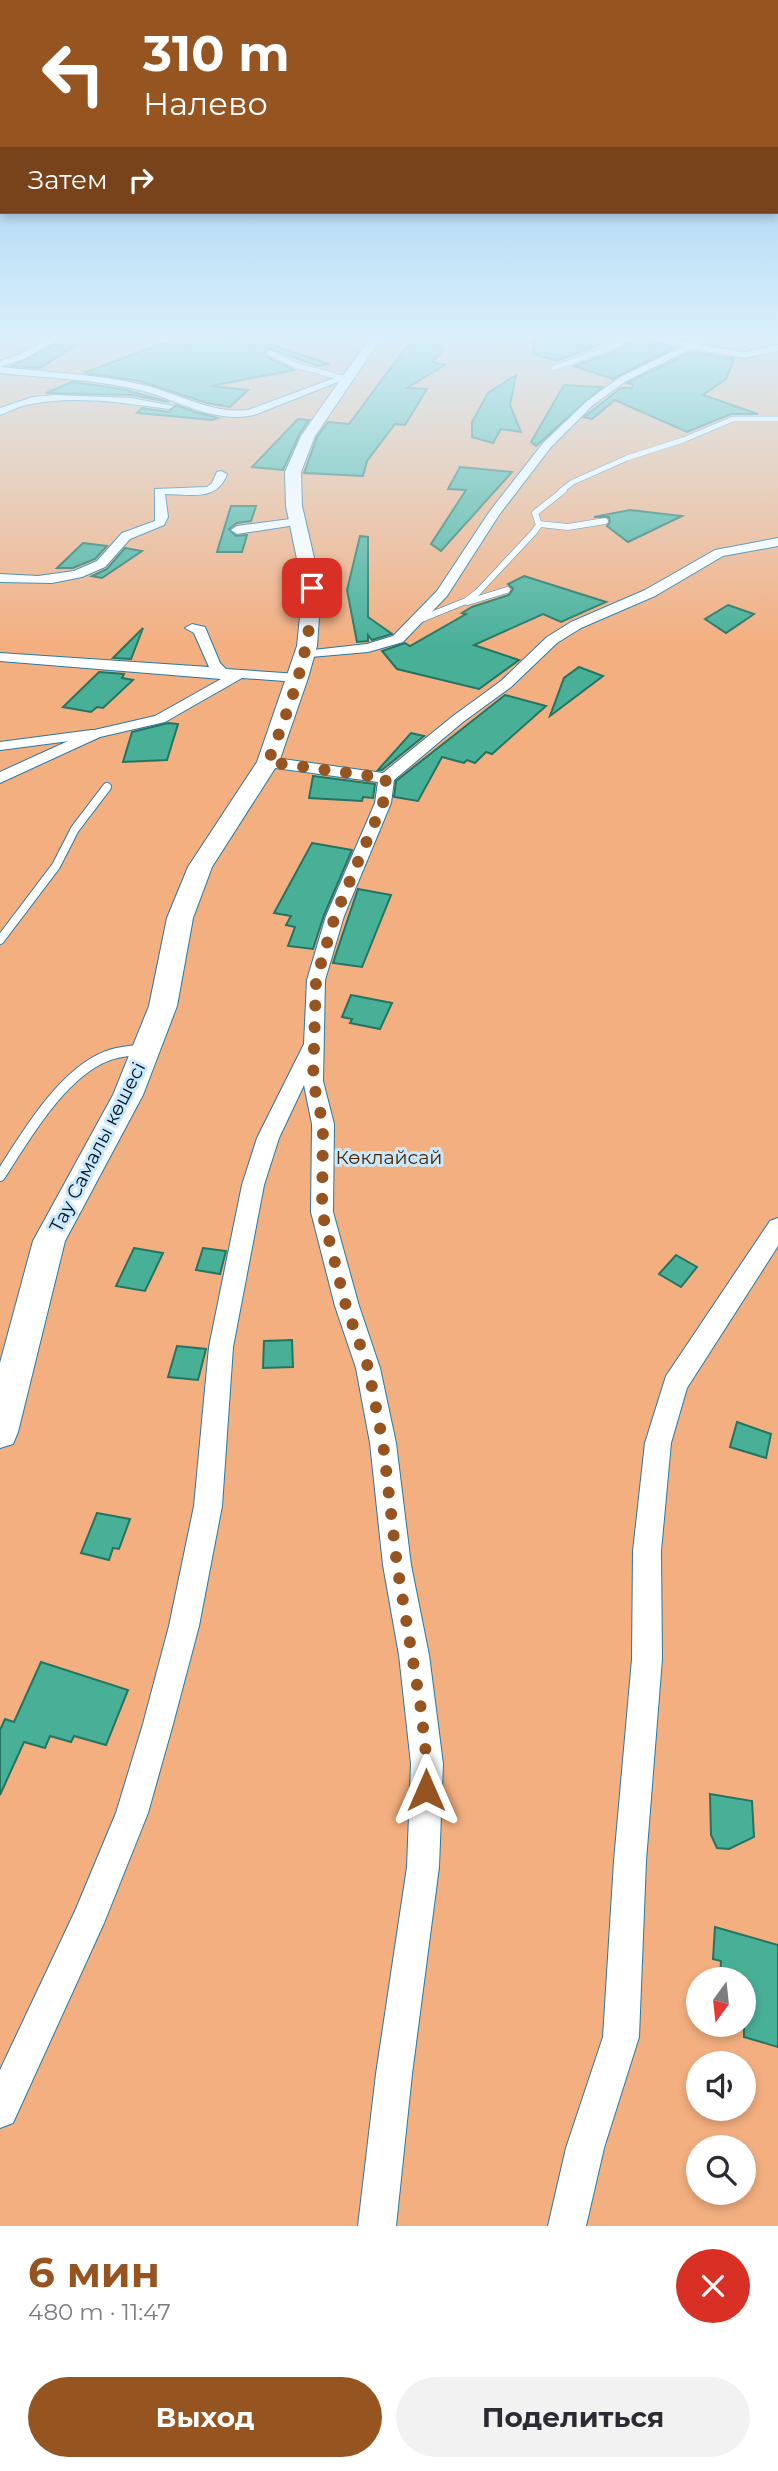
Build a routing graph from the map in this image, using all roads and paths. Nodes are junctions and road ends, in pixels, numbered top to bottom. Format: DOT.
graph roads {
  1 [pos="307,438"];
  2 [pos="553,438"];
  3 [pos="688,438"];
  4 [pos="221,474"];
  5 [pos="605,521"];
  6 [pos="298,522"];
  7 [pos="538,524"];
  8 [pos="237,530"];
  9 [pos="778,542"];
  10 [pos="0,578"];
  11 [pos="507,590"];
  12 [pos="458,604"];
  13 [pos="419,620"];
  14 [pos="192,628"];
  15 [pos="0,657"];
  16 [pos="301,666"];
  17 [pos="230,675"];
  18 [pos="94,734"];
  19 [pos="0,746"];
  20 [pos="268,762"];
  21 [pos="0,778"];
  22 [pos="386,778"];
  23 [pos="107,787"];
  24 [pos="0,940"];
  25 [pos="313,1044"];
  26 [pos="146,1049"];
  27 [pos="0,1176"];
  28 [pos="778,1227"];
  29 [pos="0,1432"];
  30 [pos="0,2110"];
  31 [pos="377,2226"];
  32 [pos="567,2226"];
  1 -- 6 [label="street, Тау Самалы көшесі"];
  2 -- 13 [label="street"];
  3 -- 7 [label="lane"];
  4 -- 10 [label="street"];
  5 -- 7 [label="lane"];
  6 -- 8 [label="street"];
  6 -- 16 [label="street, Тау Самалы көшесі"];
  7 -- 12 [label="lane"];
  9 -- 22 [label="street"];
  11 -- 12 [label="lane"];
  12 -- 13 [label="lane"];
  13 -- 16 [label="street"];
  14 -- 17 [label="street"];
  15 -- 17 [label="street"];
  16 -- 17 [label="street"];
  16 -- 20 [label="street, Тау Самалы көшесі"];
  17 -- 18 [label="street"];
  18 -- 19 [label="lane"];
  18 -- 21 [label="street"];
  20 -- 22 [label="street"];
  20 -- 26 [label="street, Тау Самалы көшесі"];
  22 -- 25 [label="street"];
  23 -- 24 [label="lane"];
  25 -- 30 [label="street"];
  25 -- 31 [label="street"];
  26 -- 27 [label="lane"];
  26 -- 29 [label="street, Тау Самалы көшесі"];
  28 -- 32 [label="street"];
}
